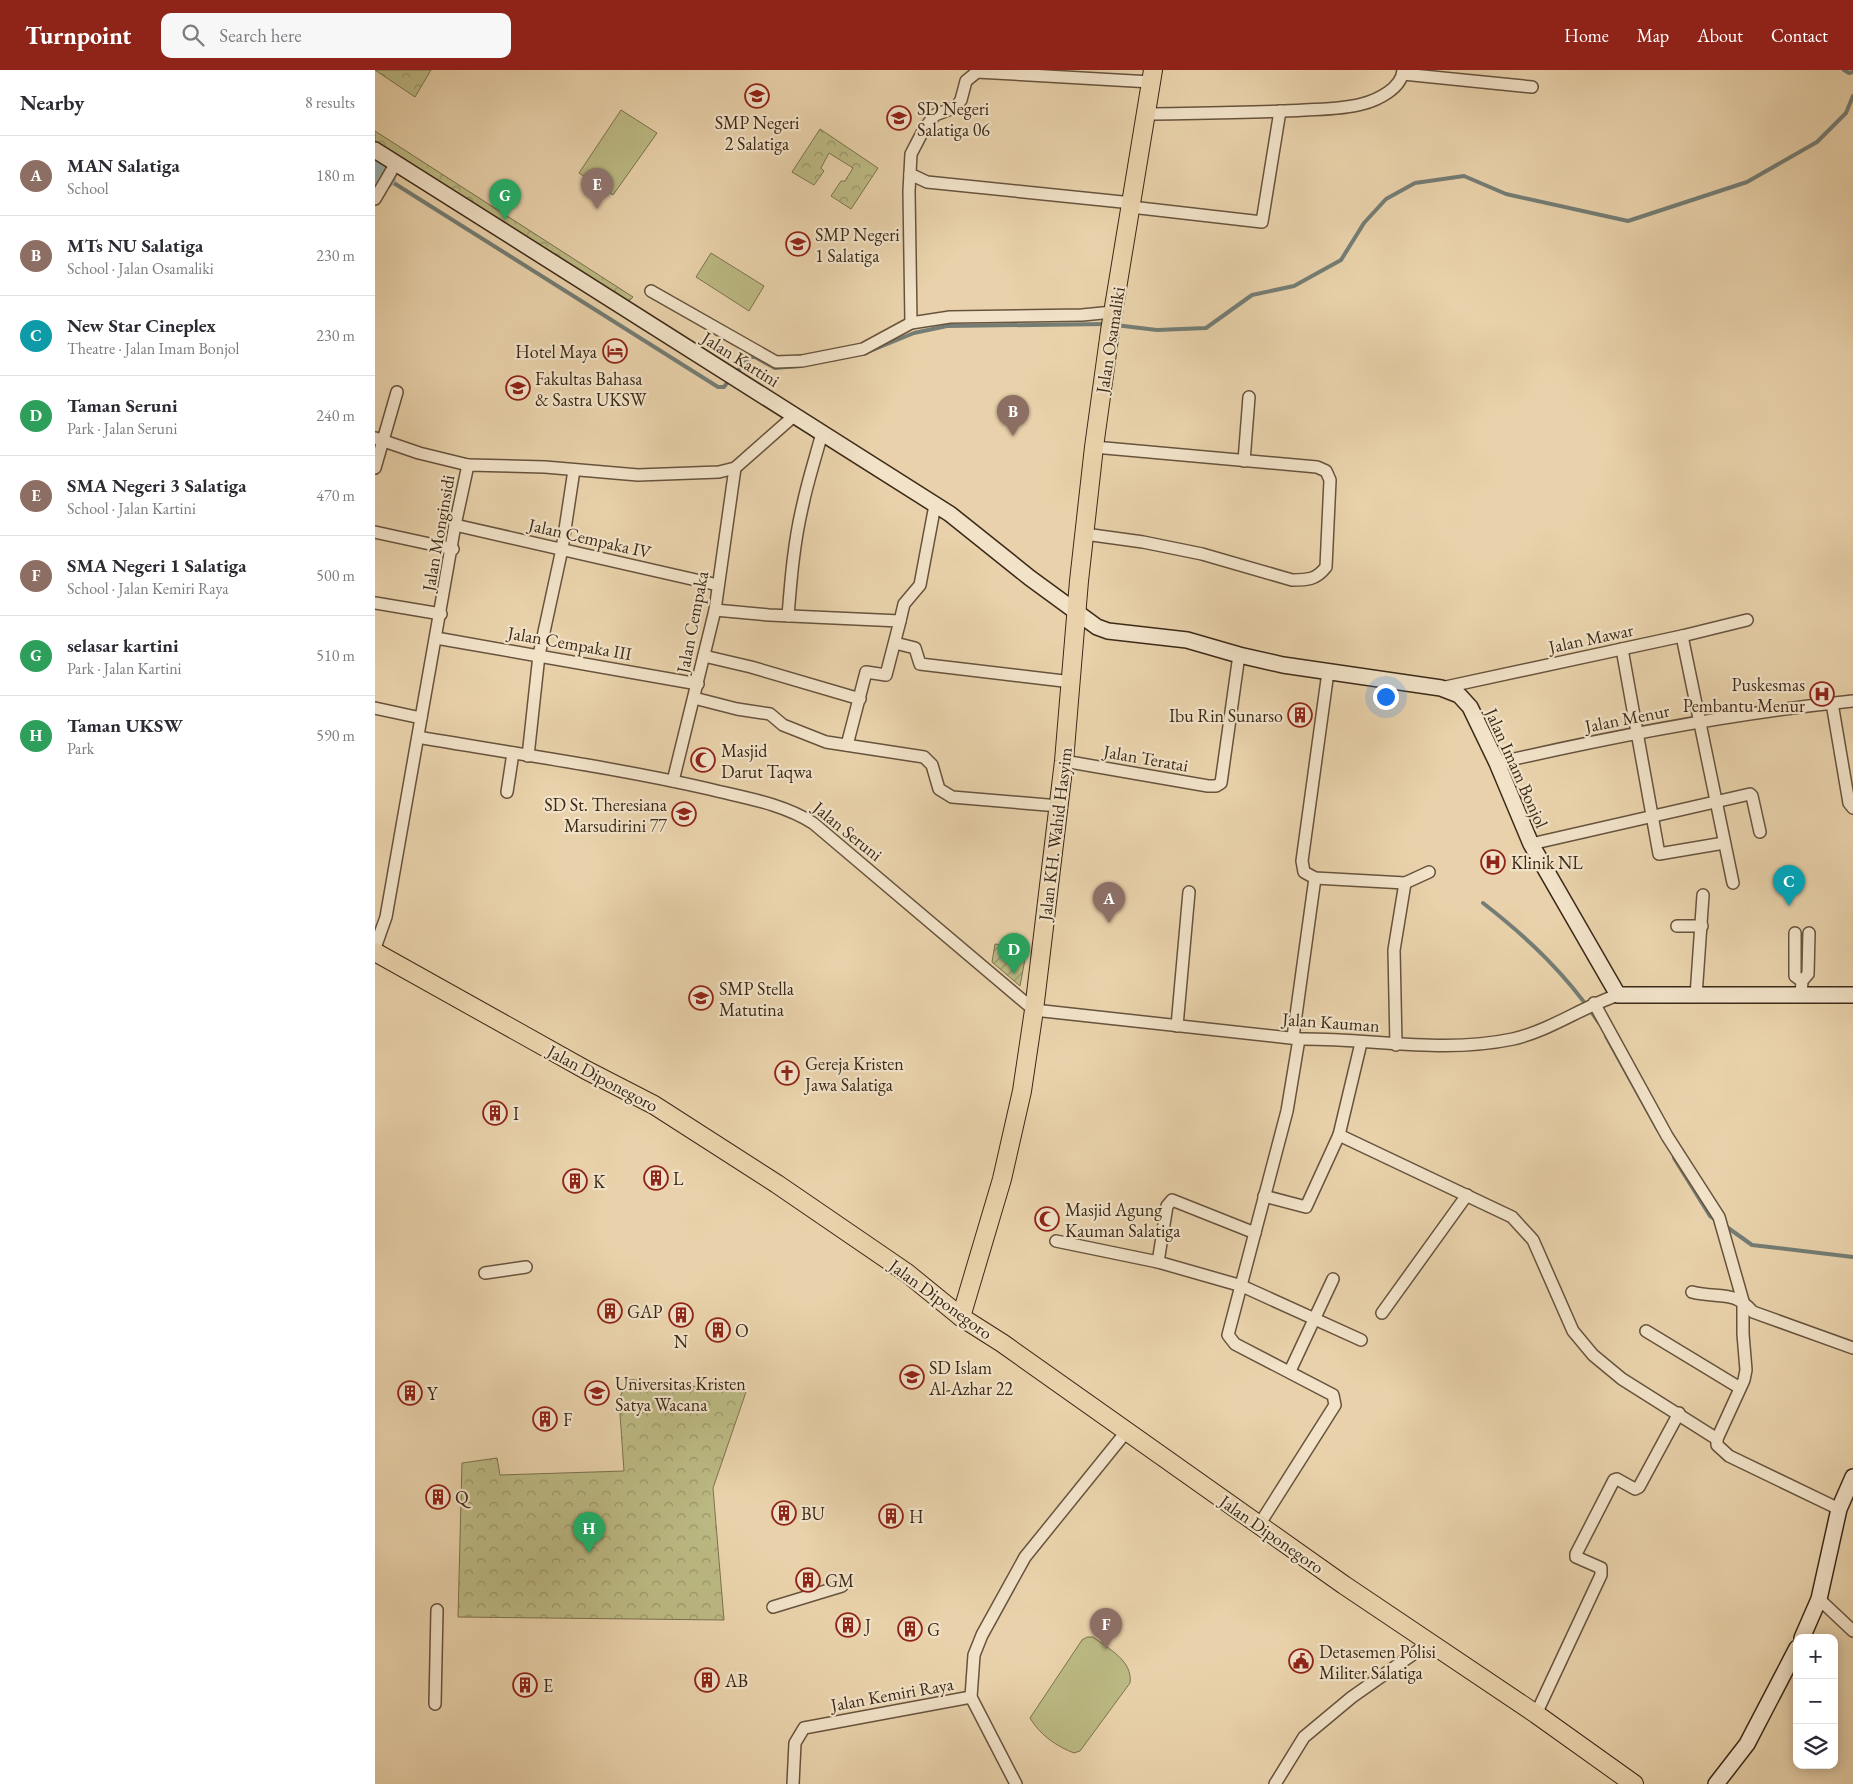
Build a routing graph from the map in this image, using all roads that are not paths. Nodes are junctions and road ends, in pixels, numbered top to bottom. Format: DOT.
graph roads {
  1 [pos="1403,72"];
  2 [pos="1152,76"];
  3 [pos="1532,87"];
  4 [pos="1280,111"];
  5 [pos="1145,114"];
  6 [pos="375,150"];
  7 [pos="396,163"];
  8 [pos="910,174"];
  9 [pos="375,199"];
  10 [pos="1132,205"];
  11 [pos="651,291"];
  12 [pos="1112,320"];
  13 [pos="911,323"];
  14 [pos="397,392"];
  15 [pos="1249,398"];
  16 [pos="795,416"];
  17 [pos="822,433"];
  18 [pos="379,439"];
  19 [pos="1094,447"];
  20 [pos="1244,460"];
  21 [pos="468,465"];
  22 [pos="375,468"];
  23 [pos="735,468"];
  24 [pos="573,470"];
  25 [pos="935,504"];
  26 [pos="455,525"];
  27 [pos="375,532"];
  28 [pos="1085,534"];
  29 [pos="453,548"];
  30 [pos="562,549"];
  31 [pos="718,585"];
  32 [pos="375,603"];
  33 [pos="715,610"];
  34 [pos="1078,612"];
  35 [pos="441,614"];
  36 [pos="788,616"];
  37 [pos="1747,620"];
  38 [pos="900,621"];
  39 [pos="1682,636"];
  40 [pos="436,638"];
  41 [pos="895,643"];
  42 [pos="1622,648"];
  43 [pos="539,655"];
  44 [pos="1239,655"];
  45 [pos="704,656"];
  46 [pos="1328,672"];
  47 [pos="1072,682"];
  48 [pos="698,684"];
  49 [pos="1441,688"];
  50 [pos="694,698"];
  51 [pos="859,699"];
  52 [pos="1853,700"];
  53 [pos="1832,703"];
  54 [pos="375,708"];
  55 [pos="421,718"];
  56 [pos="1699,722"];
  57 [pos="1637,734"];
  58 [pos="418,737"];
  59 [pos="847,745"];
  60 [pos="513,753"];
  61 [pos="528,756"];
  62 [pos="1064,761"];
  63 [pos="1497,763"];
  64 [pos="673,781"];
  65 [pos="507,792"];
  66 [pos="1716,802"];
  67 [pos="1059,806"];
  68 [pos="1853,808"];
  69 [pos="1652,816"];
  70 [pos="1760,832"];
  71 [pos="1724,843"];
  72 [pos="1531,844"];
  73 [pos="1429,872"];
  74 [pos="1315,878"];
  75 [pos="1405,883"];
  76 [pos="1733,883"];
  77 [pos="1189,892"];
  78 [pos="1703,895"];
  79 [pos="1677,926"];
  80 [pos="1701,926"];
  81 [pos="1795,933"];
  82 [pos="1809,933"];
  83 [pos="375,948"];
  84 [pos="375,952"];
  85 [pos="1801,988"];
  86 [pos="1618,995"];
  87 [pos="1696,996"];
  88 [pos="1853,996"];
  89 [pos="1593,1004"];
  90 [pos="1034,1010"];
  91 [pos="1177,1026"];
  92 [pos="1296,1038"];
  93 [pos="1361,1043"];
  94 [pos="1395,1044"];
  95 [pos="1339,1136"];
  96 [pos="1467,1195"];
  97 [pos="1264,1196"];
  98 [pos="1255,1233"];
  99 [pos="1056,1241"];
  100 [pos="1158,1262"];
  101 [pos="526,1267"];
  102 [pos="485,1273"];
  103 [pos="1333,1279"];
  104 [pos="1242,1286"];
  105 [pos="1692,1292"];
  106 [pos="1743,1301"];
  107 [pos="1382,1313"];
  108 [pos="961,1317"];
  109 [pos="1313,1319"];
  110 [pos="1646,1331"];
  111 [pos="1361,1340"];
  112 [pos="1853,1348"];
  113 [pos="1290,1371"];
  114 [pos="1741,1388"];
  115 [pos="1679,1413"];
  116 [pos="1126,1432"];
  117 [pos="1717,1438"];
  118 [pos="1853,1477"];
  119 [pos="1839,1509"];
  120 [pos="1259,1525"];
  121 [pos="842,1586"];
  122 [pos="1819,1599"];
  123 [pos="773,1607"];
  124 [pos="437,1610"];
  125 [pos="1853,1632"];
  126 [pos="1804,1634"];
  127 [pos="1429,1643"];
  128 [pos="1793,1656"];
  129 [pos="971,1697"];
  130 [pos="435,1704"];
  131 [pos="1536,1714"];
  132 [pos="793,1784"];
  133 [pos="1016,1784"];
  134 [pos="1275,1784"];
  135 [pos="1634,1784"];
  136 [pos="1716,1784"];
  1 -- 3 [label="street"];
  1 -- 4 [label="street"];
  2 -- 5 [label="main road, Jalan Osamaliki"];
  2 -- 8 [label="street"];
  4 -- 5 [label="street"];
  4 -- 10 [label="street"];
  5 -- 10 [label="main road, Jalan Osamaliki"];
  6 -- 7 [label="main road, Jalan Kartini"];
  7 -- 9 [label="street"];
  7 -- 16 [label="main road, Jalan Kartini"];
  8 -- 10 [label="street"];
  8 -- 13 [label="street"];
  10 -- 12 [label="main road, Jalan Osamaliki"];
  11 -- 13 [label="street"];
  12 -- 13 [label="street"];
  12 -- 19 [label="main road, Jalan Osamaliki"];
  14 -- 18 [label="street"];
  15 -- 20 [label="street"];
  16 -- 17 [label="main road, Jalan Kartini"];
  16 -- 23 [label="street"];
  17 -- 25 [label="main road, Jalan Kartini"];
  17 -- 36 [label="street"];
  18 -- 21 [label="street"];
  18 -- 22 [label="street"];
  19 -- 20 [label="street"];
  19 -- 28 [label="main road, Jalan Osamaliki"];
  20 -- 28 [label="street"];
  21 -- 24 [label="street, Jalan Monginsidi"];
  21 -- 26 [label="street, Jalan Monginsidi"];
  23 -- 24 [label="street, Jalan Monginsidi"];
  23 -- 31 [label="street, Jalan Cempaka"];
  24 -- 30 [label="street"];
  25 -- 34 [label="main road, Jalan Kartini"];
  25 -- 38 [label="street"];
  26 -- 29 [label="street, Jalan Monginsidi"];
  26 -- 30 [label="street, Jalan Cempaka IV"];
  27 -- 29 [label="street"];
  28 -- 34 [label="main road, Jalan Osamaliki"];
  29 -- 35 [label="street, Jalan Monginsidi"];
  30 -- 31 [label="street, Jalan Cempaka IV"];
  30 -- 43 [label="street"];
  31 -- 33 [label="street, Jalan Cempaka"];
  32 -- 35 [label="street"];
  33 -- 36 [label="street"];
  33 -- 45 [label="street, Jalan Cempaka"];
  34 -- 44 [label="main road, Jalan Imam Bonjol"];
  34 -- 47 [label="main road, Jalan KH. Wahid Hasyim"];
  35 -- 40 [label="street, Jalan Monginsidi"];
  36 -- 38 [label="street"];
  37 -- 39 [label="street, Jalan Mawar"];
  38 -- 41 [label="street"];
  39 -- 42 [label="street, Jalan Mawar"];
  39 -- 56 [label="street"];
  40 -- 43 [label="street, Jalan Cempaka III"];
  40 -- 55 [label="street, Jalan Monginsidi"];
  41 -- 47 [label="street"];
  41 -- 51 [label="street"];
  42 -- 49 [label="street, Jalan Mawar"];
  42 -- 57 [label="street"];
  43 -- 48 [label="street, Jalan Cempaka III"];
  43 -- 61 [label="street"];
  44 -- 46 [label="main road, Jalan Imam Bonjol"];
  44 -- 62 [label="street, Jalan Teratai"];
  45 -- 48 [label="street, Jalan Cempaka"];
  45 -- 51 [label="street"];
  46 -- 49 [label="main road, Jalan Imam Bonjol"];
  46 -- 74 [label="street"];
  47 -- 62 [label="main road, Jalan KH. Wahid Hasyim"];
  48 -- 50 [label="street, Jalan Cempaka"];
  49 -- 63 [label="main road, Jalan Imam Bonjol"];
  50 -- 59 [label="street"];
  50 -- 64 [label="street, Jalan Cempaka"];
  51 -- 59 [label="street"];
  52 -- 53 [label="street, Jalan Menur"];
  53 -- 56 [label="street, Jalan Menur"];
  53 -- 68 [label="street"];
  54 -- 55 [label="street"];
  55 -- 58 [label="street, Jalan Monginsidi"];
  56 -- 57 [label="street, Jalan Menur"];
  56 -- 66 [label="street"];
  57 -- 63 [label="street, Jalan Menur"];
  57 -- 69 [label="street"];
  58 -- 60 [label="street, Jalan Seruni"];
  58 -- 83 [label="street, Jalan Monginsidi"];
  59 -- 67 [label="street"];
  60 -- 61 [label="street, Jalan Seruni"];
  60 -- 65 [label="street"];
  61 -- 64 [label="street, Jalan Seruni"];
  62 -- 67 [label="main road, Jalan KH. Wahid Hasyim"];
  63 -- 72 [label="main road, Jalan Imam Bonjol"];
  64 -- 90 [label="street, Jalan Seruni"];
  66 -- 69 [label="street"];
  66 -- 70 [label="street"];
  66 -- 71 [label="street"];
  67 -- 90 [label="main road, Jalan KH. Wahid Hasyim"];
  69 -- 71 [label="street"];
  69 -- 72 [label="street"];
  71 -- 76 [label="street"];
  72 -- 86 [label="main road, Jalan Imam Bonjol"];
  73 -- 75 [label="street"];
  74 -- 75 [label="street"];
  74 -- 92 [label="street"];
  75 -- 94 [label="street"];
  77 -- 91 [label="street"];
  78 -- 80 [label="street"];
  79 -- 80 [label="street"];
  80 -- 87 [label="street"];
  81 -- 85 [label="street"];
  82 -- 85 [label="street"];
  84 -- 108 [label="main road, Jalan Diponegoro"];
  85 -- 87 [label="main road"];
  85 -- 88 [label="main road"];
  86 -- 87 [label="main road"];
  86 -- 89 [label="street, Jalan Kauman"];
  89 -- 94 [label="street, Jalan Kauman"];
  89 -- 106 [label="street"];
  90 -- 91 [label="street, Jalan Kauman"];
  90 -- 108 [label="main road, Jalan KH. Wahid Hasyim"];
  91 -- 92 [label="street, Jalan Kauman"];
  92 -- 93 [label="street, Jalan Kauman"];
  92 -- 97 [label="street"];
  93 -- 94 [label="street, Jalan Kauman"];
  93 -- 95 [label="street"];
  95 -- 96 [label="street"];
  95 -- 97 [label="street"];
  96 -- 107 [label="street"];
  96 -- 115 [label="street"];
  97 -- 98 [label="street"];
  98 -- 100 [label="street"];
  98 -- 104 [label="street"];
  99 -- 100 [label="street"];
  100 -- 104 [label="street"];
  101 -- 102 [label="street"];
  103 -- 109 [label="street"];
  104 -- 109 [label="street"];
  104 -- 113 [label="street"];
  105 -- 106 [label="street"];
  106 -- 112 [label="street"];
  106 -- 114 [label="street"];
  108 -- 116 [label="main road, Jalan Diponegoro"];
  109 -- 111 [label="street"];
  109 -- 113 [label="street"];
  110 -- 114 [label="street"];
  113 -- 120 [label="street"];
  114 -- 117 [label="street"];
  115 -- 117 [label="street"];
  115 -- 131 [label="street"];
  116 -- 120 [label="main road, Jalan Diponegoro"];
  116 -- 129 [label="street, Jalan Kemiri Raya"];
  117 -- 119 [label="street"];
  118 -- 119 [label="main road"];
  119 -- 122 [label="main road"];
  120 -- 127 [label="main road, Jalan Diponegoro"];
  121 -- 123 [label="street"];
  122 -- 125 [label="street"];
  122 -- 126 [label="main road"];
  124 -- 130 [label="street"];
  127 -- 131 [label="main road, Jalan Diponegoro"];
  127 -- 134 [label="street"];
  128 -- 136 [label="main road"];
  129 -- 132 [label="street, Jalan Kemiri Raya"];
  129 -- 133 [label="street"];
  131 -- 135 [label="main road, Jalan Diponegoro"];
}
